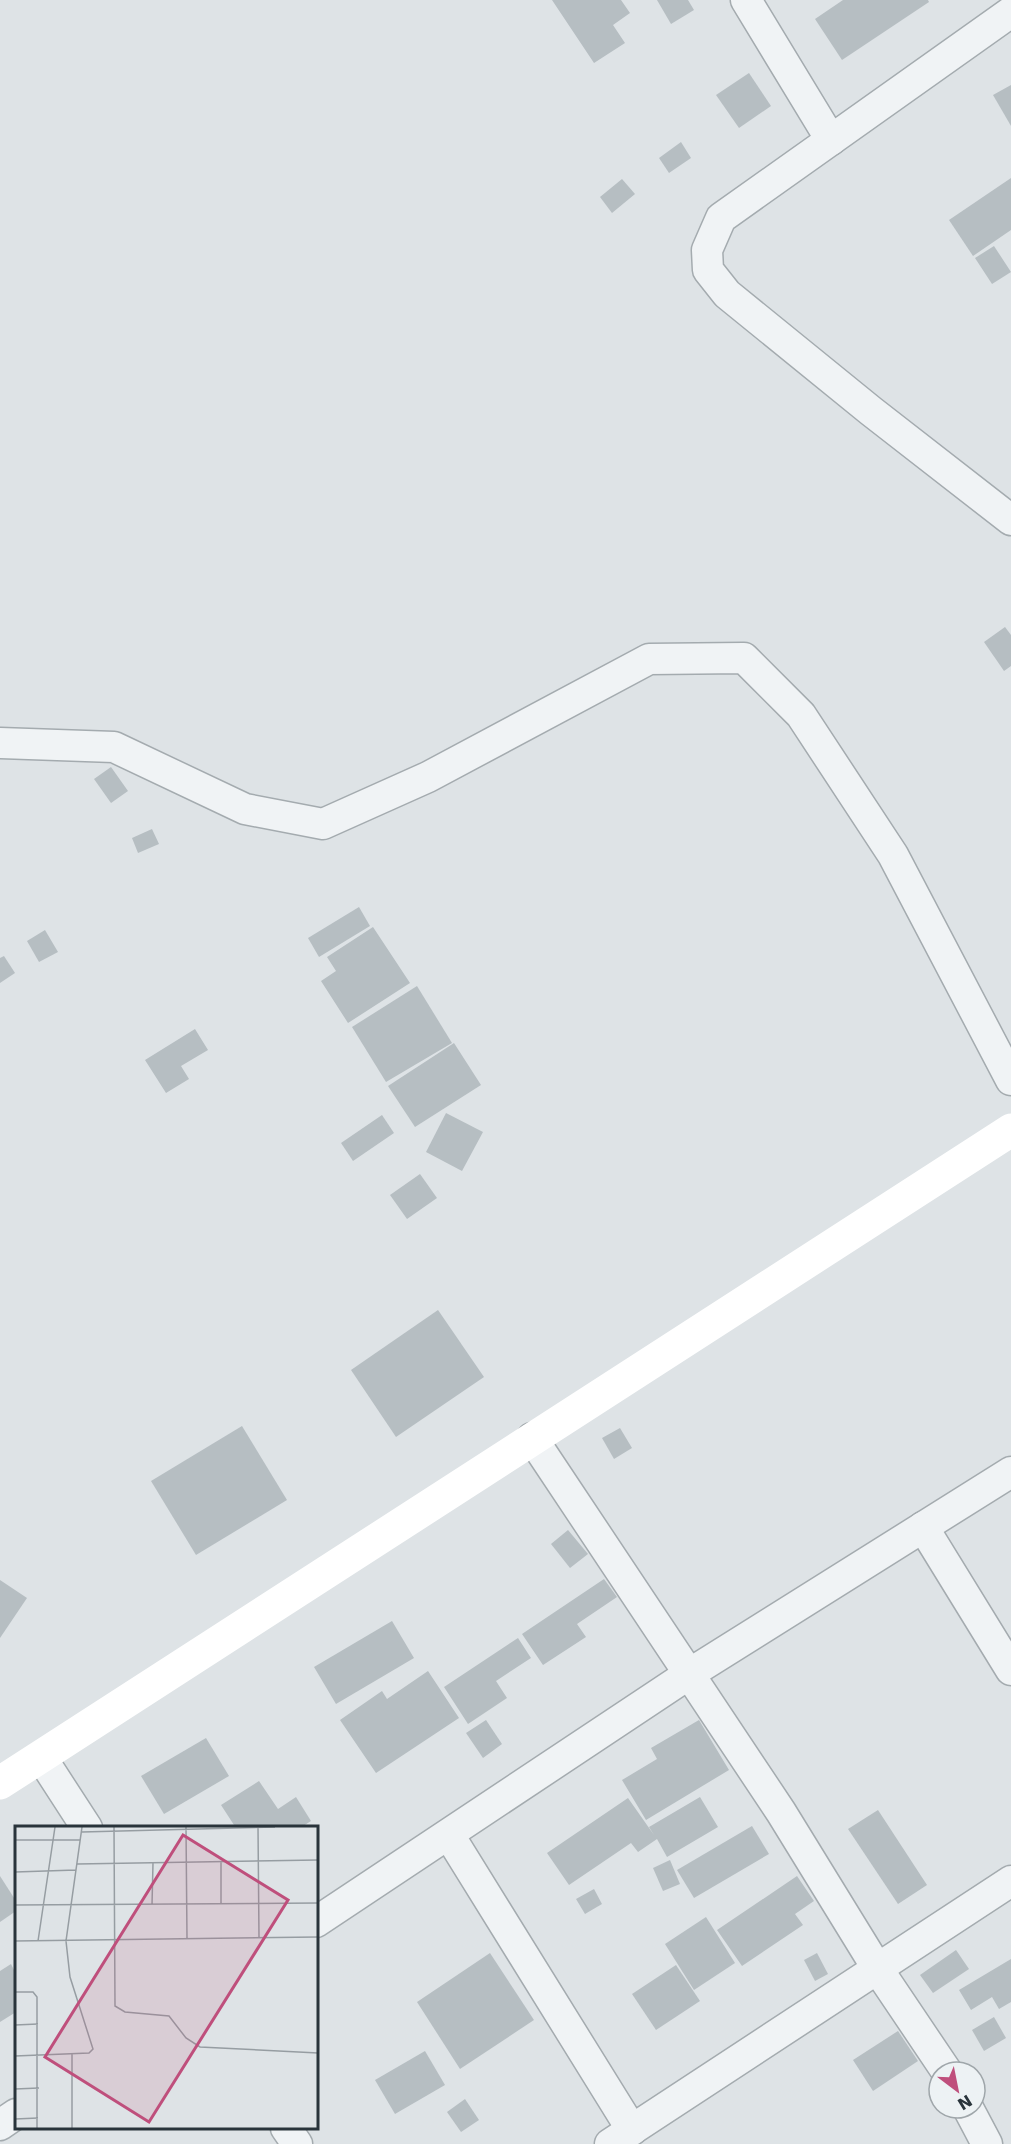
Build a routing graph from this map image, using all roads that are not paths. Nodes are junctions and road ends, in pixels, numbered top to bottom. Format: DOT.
graph roads {
  1 [pos="746,0"];
  2 [pos="1011,12"];
  3 [pos="831,140"];
  4 [pos="1011,520"];
  5 [pos="0,743"];
  6 [pos="1011,1080"];
  7 [pos="1011,1130"];
  8 [pos="532,1438"];
  9 [pos="1011,1472"];
  10 [pos="923,1527"];
  11 [pos="1011,1670"];
  12 [pos="689,1674"];
  13 [pos="41,1757"];
  14 [pos="0,1783"];
  15 [pos="86,1826"];
  16 [pos="449,1835"];
  17 [pos="1011,1881"];
  18 [pos="318,1921"];
  19 [pos="877,1968"];
  20 [pos="939,2060"];
  21 [pos="15,2115"];
  22 [pos="974,2120"];
  23 [pos="0,2125"];
  24 [pos="287,2129"];
  25 [pos="621,2137"];
  26 [pos="297,2144"];
  27 [pos="987,2144"];
  1 -- 3 [label="street"];
  2 -- 3 [label="street"];
  3 -- 4 [label="street"];
  5 -- 6 [label="street"];
  7 -- 8 [label="street"];
  8 -- 12 [label="street"];
  8 -- 13 [label="street"];
  9 -- 10 [label="street"];
  10 -- 11 [label="street"];
  10 -- 12 [label="street"];
  12 -- 16 [label="street"];
  12 -- 19 [label="street"];
  13 -- 14 [label="street"];
  13 -- 15 [label="street"];
  16 -- 18 [label="street"];
  16 -- 25 [label="street"];
  17 -- 19 [label="street"];
  19 -- 20 [label="street"];
  19 -- 25 [label="street"];
  21 -- 23 [label="street"];
  22 -- 27 [label="street"];
  24 -- 26 [label="street"];
}
